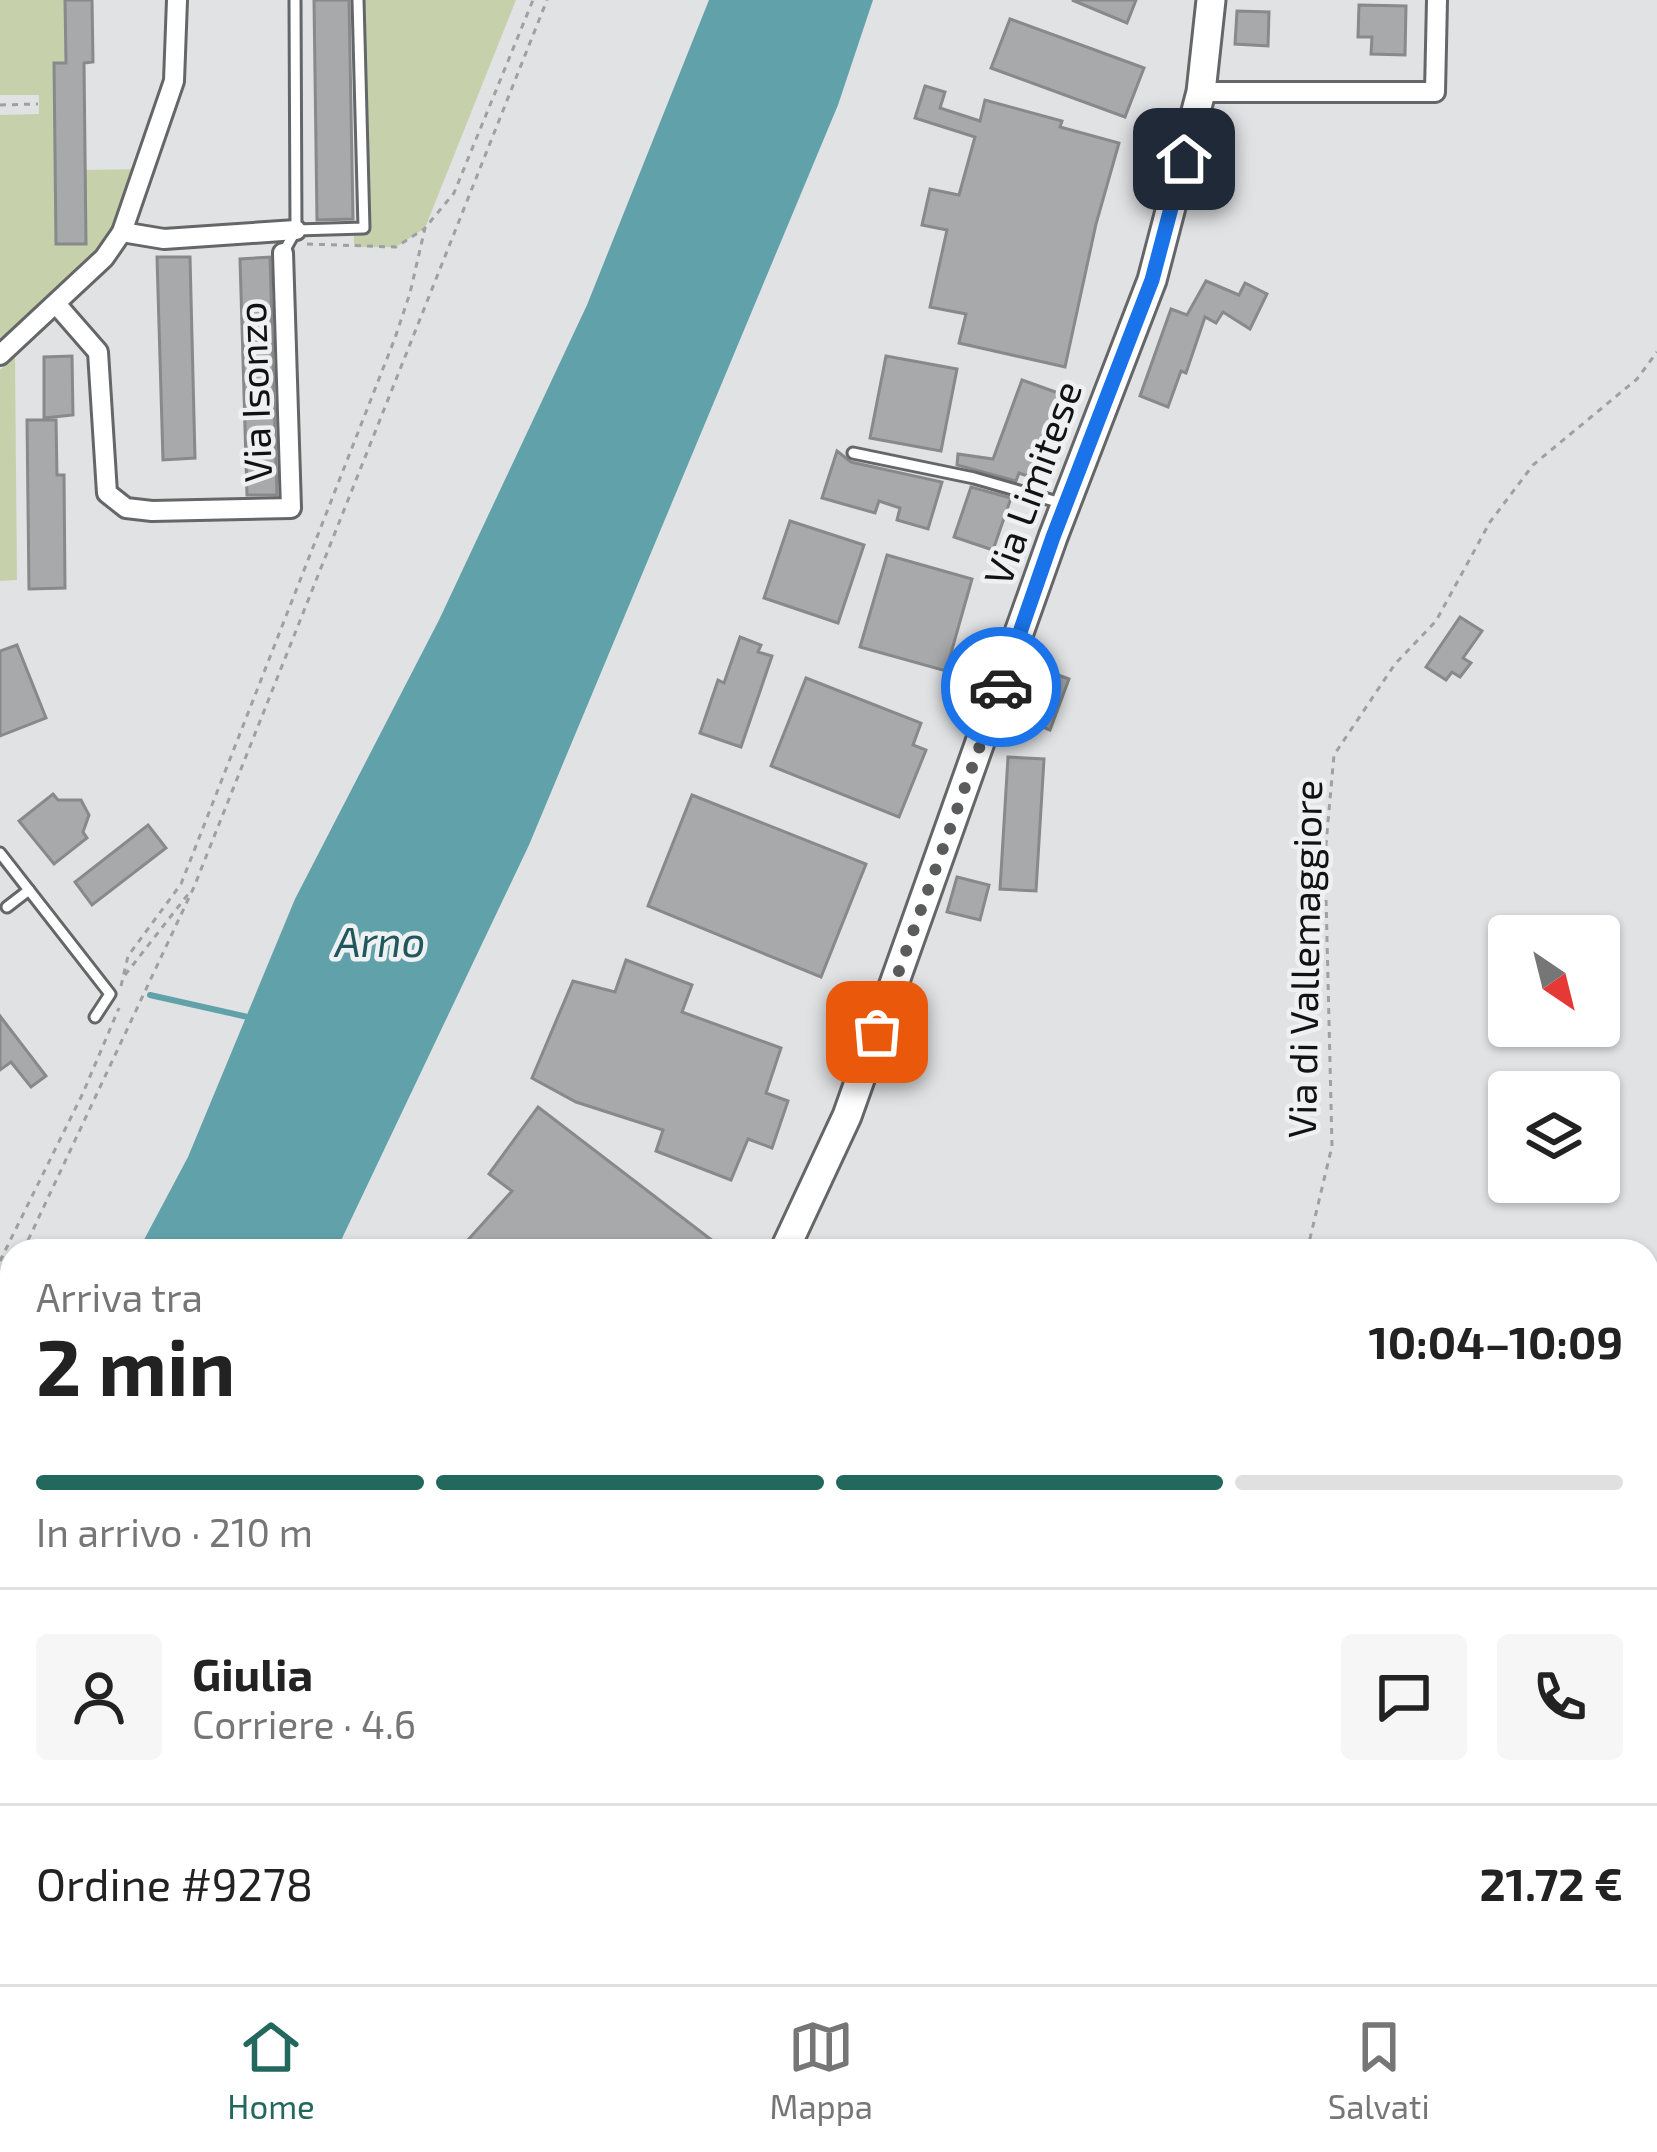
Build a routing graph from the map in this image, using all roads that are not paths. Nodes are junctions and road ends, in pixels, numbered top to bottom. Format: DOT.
graph roads {
  1 [pos="177,0"];
  2 [pos="295,0"];
  3 [pos="358,0"];
  4 [pos="1210,0"];
  5 [pos="1437,0"];
  6 [pos="1201,92"];
  7 [pos="122,232"];
  8 [pos="289,242"];
  9 [pos="57,305"];
  10 [pos="0,356"];
  11 [pos="853,453"];
  12 [pos="1066,505"];
  13 [pos="0,853"];
  14 [pos="29,890"];
  15 [pos="7,907"];
  16 [pos="95,1017"];
  17 [pos="790,1239"];
  1 -- 7 [label="street"];
  2 -- 8 [label="lane, Via Isonzo"];
  3 -- 8 [label="lane"];
  4 -- 6 [label="main road, Via Limitese"];
  5 -- 6 [label="street"];
  6 -- 12 [label="main road, Via Limitese"];
  7 -- 8 [label="street"];
  7 -- 9 [label="street"];
  8 -- 9 [label="street, Via Isonzo"];
  9 -- 10 [label="street"];
  11 -- 12 [label="lane"];
  12 -- 17 [label="main road, Via Limitese"];
  13 -- 14 [label="lane"];
  14 -- 15 [label="lane"];
  14 -- 16 [label="lane"];
}
